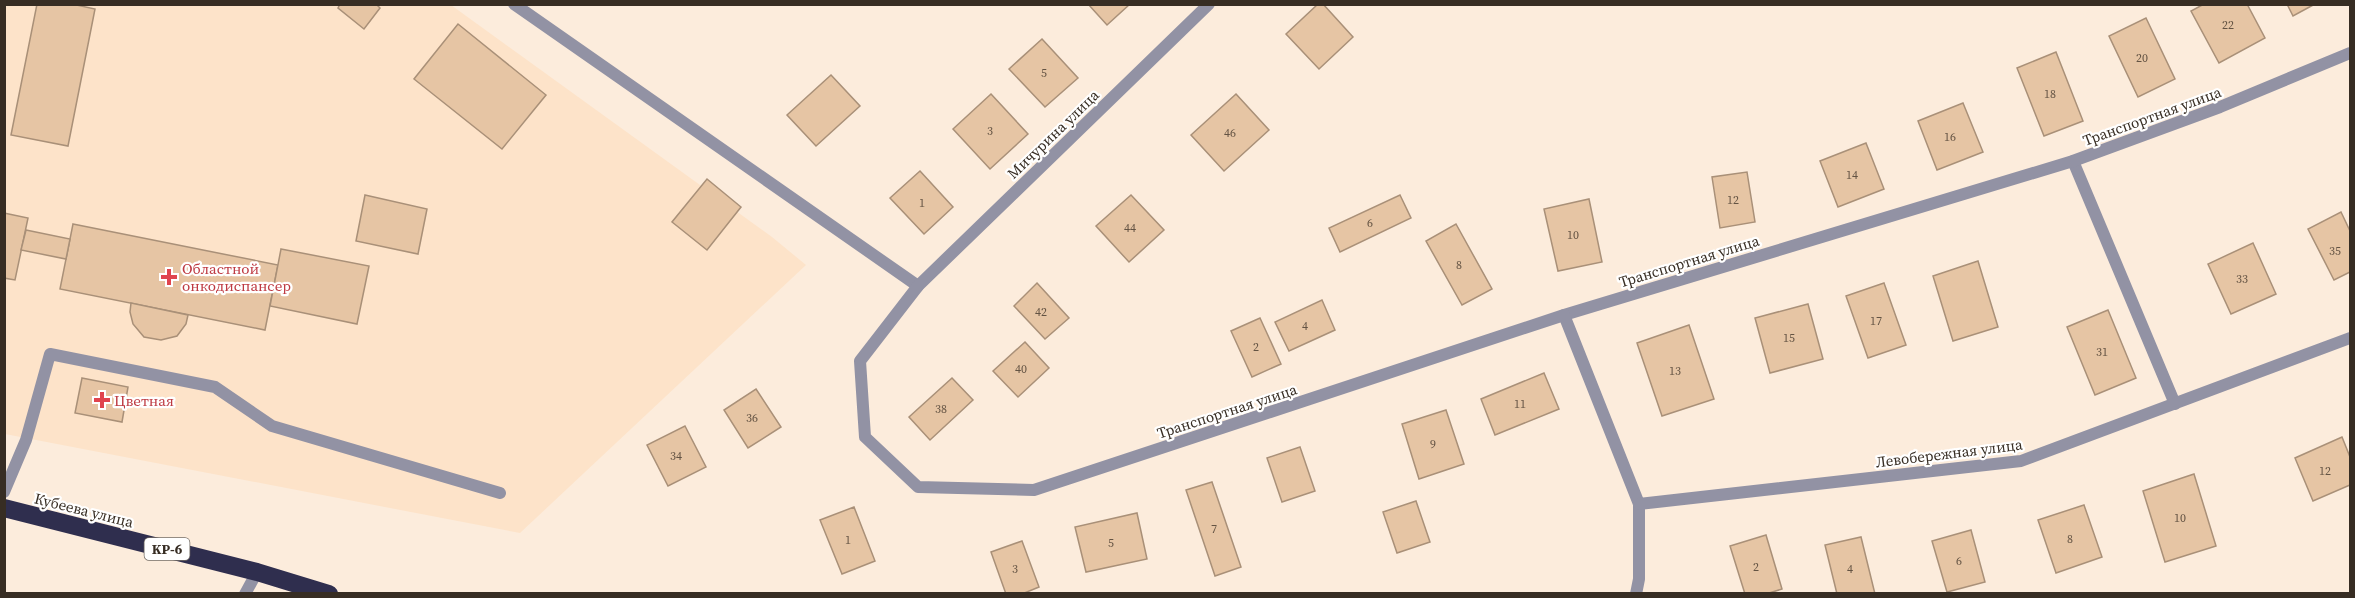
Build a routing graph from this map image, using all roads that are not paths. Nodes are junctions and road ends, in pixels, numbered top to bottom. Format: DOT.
graph roads {
  1 [pos="514,4"];
  2 [pos="1209,4"];
  3 [pos="2350,53"];
  4 [pos="2073,161"];
  5 [pos="918,286"];
  6 [pos="1564,315"];
  7 [pos="2350,338"];
  8 [pos="2175,404"];
  9 [pos="1034,490"];
  10 [pos="4,492"];
  11 [pos="500,493"];
  12 [pos="1639,504"];
  13 [pos="4,508"];
  14 [pos="257,572"];
  15 [pos="246,594"];
  16 [pos="329,594"];
  17 [pos="1636,594"];
  1 -- 5 [label="street"];
  2 -- 5 [label="street, Мичурина улица"];
  3 -- 4 [label="street, Транспортная улица"];
  4 -- 6 [label="street, Транспортная улица"];
  4 -- 8 [label="street"];
  5 -- 9 [label="street, Мичурина улица"];
  6 -- 9 [label="street, Транспортная улица"];
  6 -- 12 [label="street"];
  7 -- 8 [label="street, Левобережная улица"];
  8 -- 12 [label="street, Левобережная улица"];
  10 -- 11 [label="street"];
  12 -- 17 [label="street"];
  13 -- 14 [label="highway, Кубеева улица / KP-6"];
  14 -- 15 [label="street"];
  14 -- 16 [label="highway, Кубеева улица / KP-6"];
}
